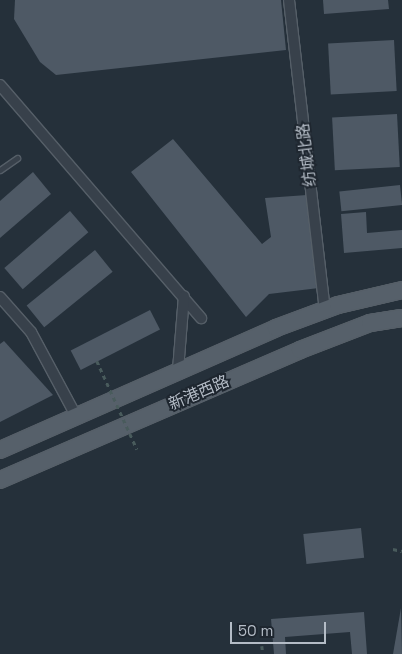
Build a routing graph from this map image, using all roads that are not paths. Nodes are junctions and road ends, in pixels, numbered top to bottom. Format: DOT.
graph roads {
  1 [pos="289,0"];
  2 [pos="0,85"];
  3 [pos="17,158"];
  4 [pos="0,170"];
  5 [pos="402,290"];
  6 [pos="184,296"];
  7 [pos="0,297"];
  8 [pos="325,310"];
  9 [pos="201,318"];
  10 [pos="402,318"];
  11 [pos="178,370"];
  12 [pos="76,416"];
  13 [pos="0,450"];
  14 [pos="0,480"];
  1 -- 8 [label="street, 纺城北路"];
  2 -- 6 [label="street"];
  3 -- 4 [label="lane"];
  5 -- 8 [label="main road, 新港西路"];
  6 -- 9 [label="street"];
  6 -- 11 [label="street"];
  7 -- 12 [label="street"];
  8 -- 11 [label="main road, 新港西路"];
  10 -- 14 [label="main road, 新港西路"];
  11 -- 12 [label="main road, 新港西路"];
  12 -- 13 [label="main road, 新港西路"];
}
